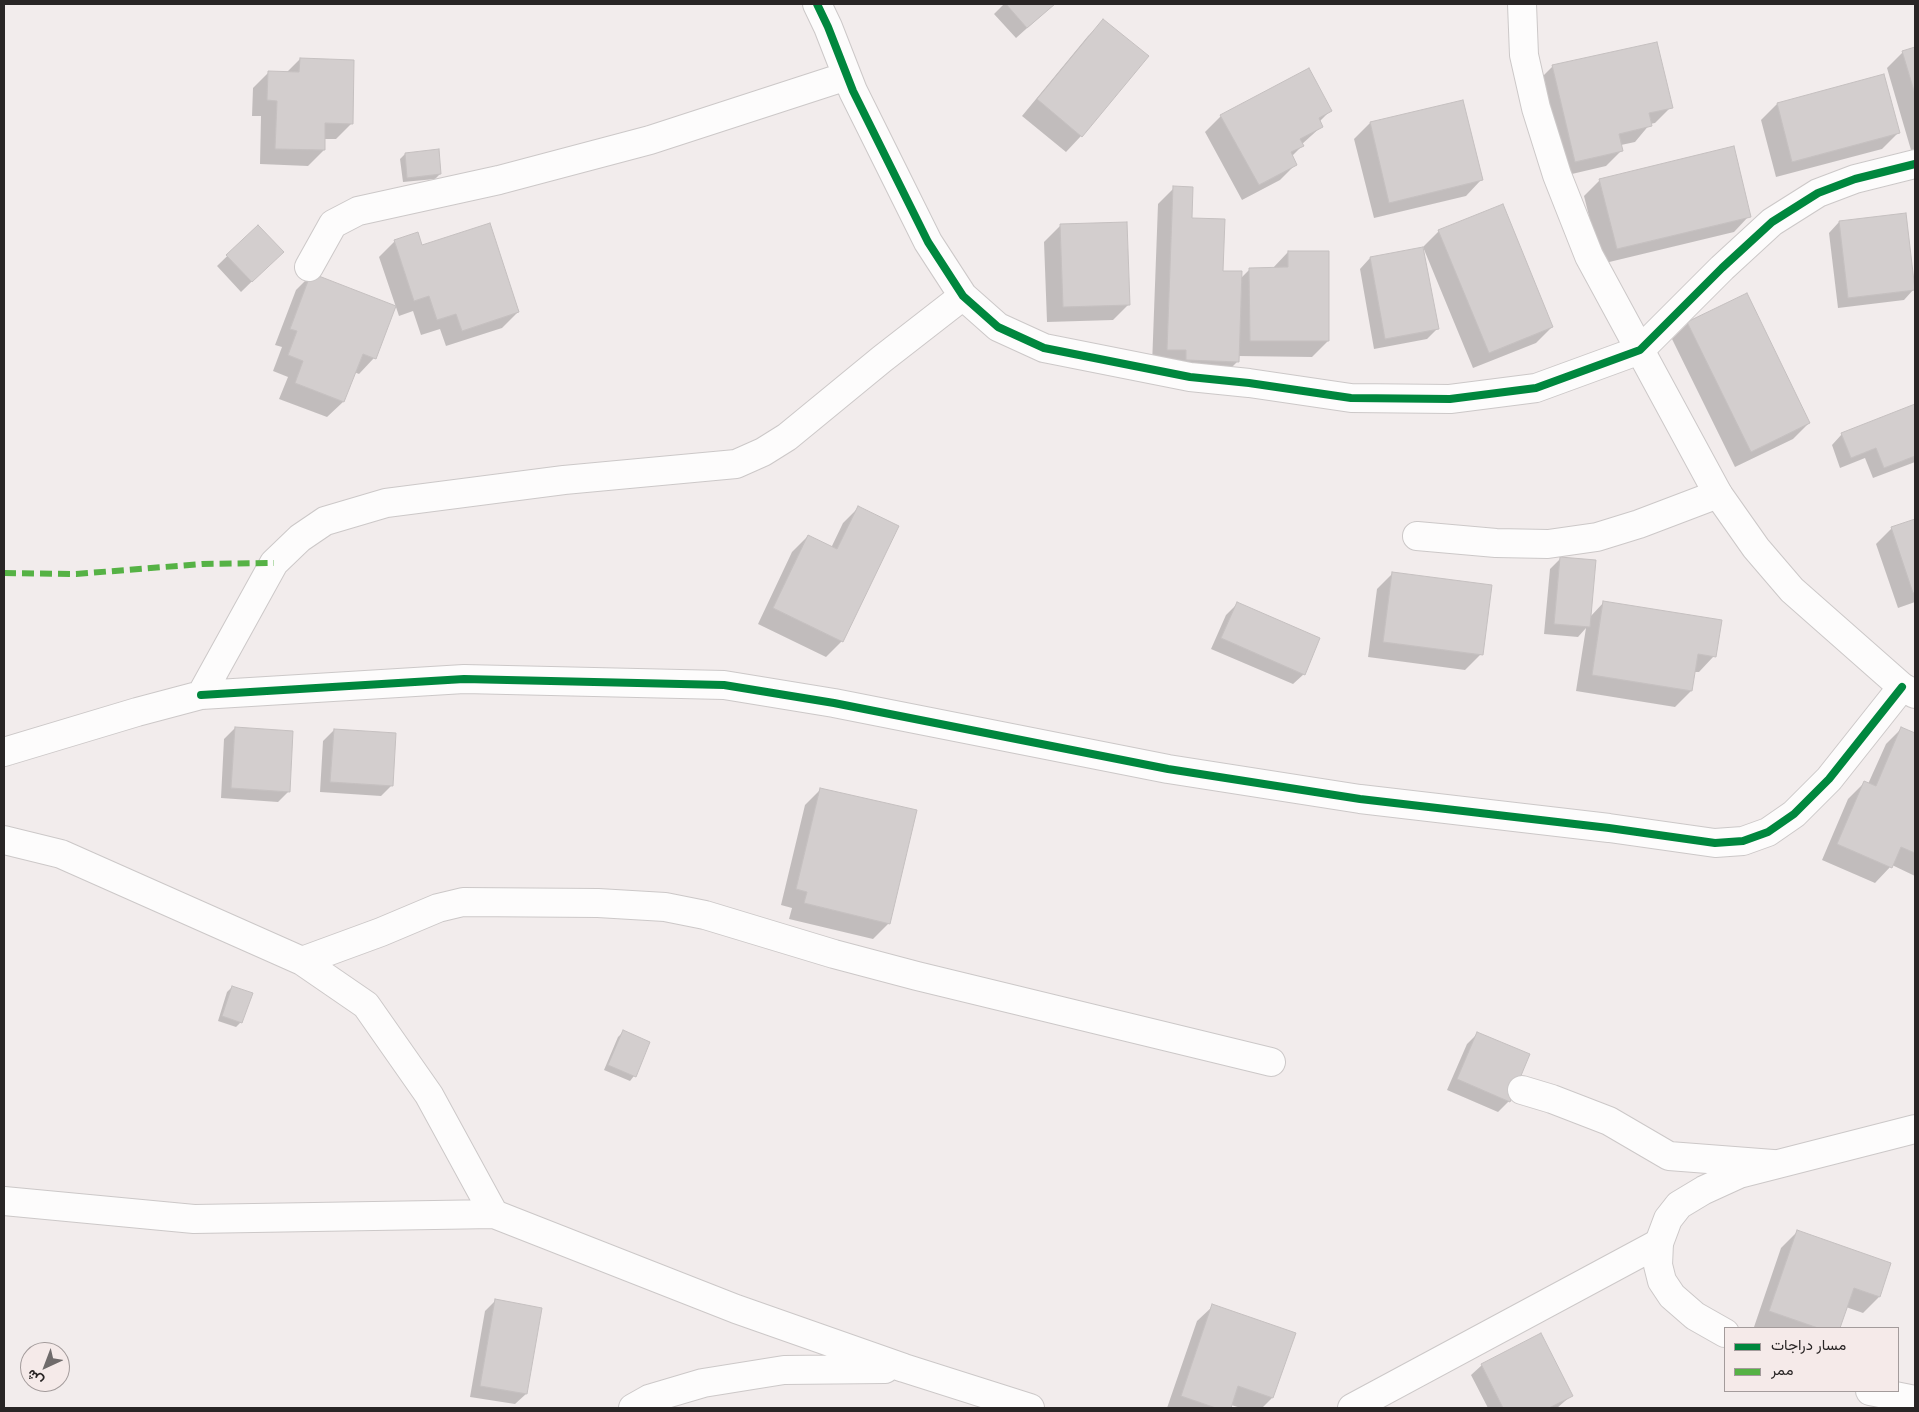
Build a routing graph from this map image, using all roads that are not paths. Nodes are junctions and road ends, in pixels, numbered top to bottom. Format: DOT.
graph roads {
  1 [pos="817,4"];
  2 [pos="1522,4"];
  3 [pos="847,76"];
  4 [pos="1915,164"];
  5 [pos="309,267"];
  6 [pos="963,296"];
  7 [pos="1640,350"];
  8 [pos="1718,494"];
  9 [pos="1417,536"];
  10 [pos="1908,691"];
  11 [pos="201,695"];
  12 [pos="4,752"];
  13 [pos="4,840"];
  14 [pos="302,961"];
  15 [pos="1271,1062"];
  16 [pos="1522,1090"];
  17 [pos="1915,1129"];
  18 [pos="1779,1165"];
  19 [pos="4,1201"];
  20 [pos="494,1214"];
  21 [pos="1659,1243"];
  22 [pos="1724,1332"];
  23 [pos="904,1368"];
  24 [pos="1875,1392"];
  25 [pos="1915,1400"];
  26 [pos="633,1408"];
  27 [pos="1030,1408"];
  28 [pos="1352,1408"];
  1 -- 3 [label="street"];
  2 -- 7 [label="street"];
  3 -- 5 [label="street"];
  3 -- 6 [label="street"];
  4 -- 7 [label="street"];
  6 -- 7 [label="street"];
  6 -- 11 [label="street"];
  7 -- 8 [label="street"];
  8 -- 9 [label="street"];
  8 -- 10 [label="street"];
  10 -- 11 [label="street"];
  11 -- 12 [label="street"];
  13 -- 14 [label="street"];
  14 -- 15 [label="street"];
  14 -- 20 [label="street"];
  16 -- 18 [label="street"];
  17 -- 18 [label="street"];
  18 -- 21 [label="street"];
  19 -- 20 [label="street"];
  20 -- 23 [label="street"];
  21 -- 22 [label="street"];
  21 -- 28 [label="street"];
  23 -- 26 [label="street"];
  23 -- 27 [label="street"];
  24 -- 25 [label="street"];
}
